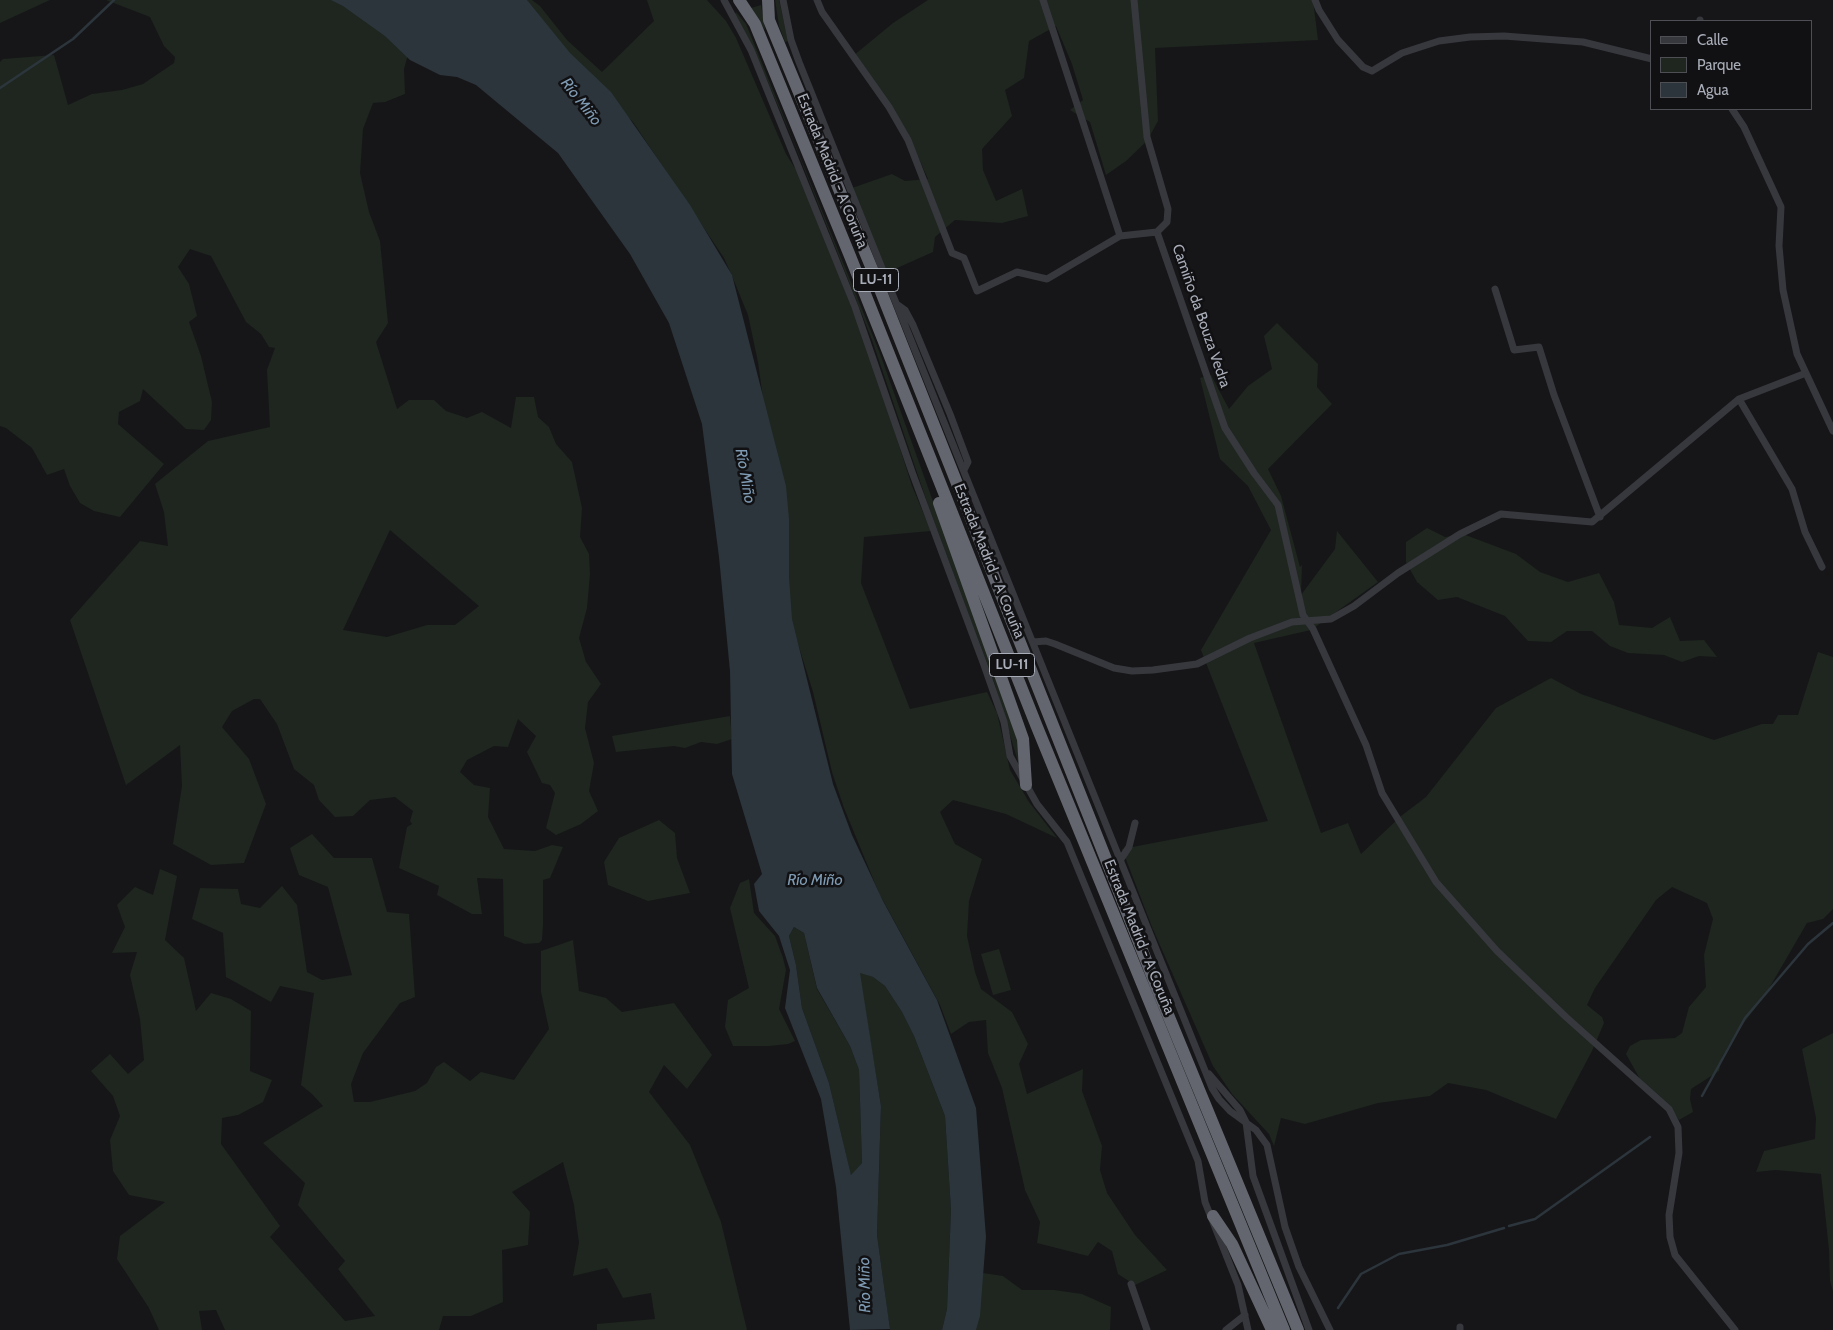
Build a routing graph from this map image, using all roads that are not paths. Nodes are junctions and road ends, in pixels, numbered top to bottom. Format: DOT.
graph roads {
  1 [pos="724,0"];
  2 [pos="739,0"];
  3 [pos="746,0"];
  4 [pos="768,0"];
  5 [pos="783,0"];
  6 [pos="817,0"];
  7 [pos="1044,0"];
  8 [pos="1134,0"];
  9 [pos="1315,0"];
  10 [pos="1650,59"];
  11 [pos="1733,110"];
  12 [pos="1157,232"];
  13 [pos="1120,236"];
  14 [pos="1494,289"];
  15 [pos="1806,373"];
  16 [pos="900,384"];
  17 [pos="1739,399"];
  18 [pos="1833,431"];
  19 [pos="1600,517"];
  20 [pos="1822,567"];
  21 [pos="1308,622"];
  22 [pos="1033,642"];
  23 [pos="1026,785"];
  24 [pos="1135,824"];
  25 [pos="1121,859"];
  26 [pos="1246,1122"];
  27 [pos="1213,1216"];
  28 [pos="1131,1284"];
  29 [pos="1245,1315"];
  30 [pos="1147,1330"];
  31 [pos="1226,1330"];
  32 [pos="1248,1330"];
  33 [pos="1272,1330"];
  34 [pos="1284,1330"];
  35 [pos="1298,1330"];
  36 [pos="1309,1330"];
  37 [pos="1330,1330"];
  38 [pos="1735,1330"];
  1 -- 23 [label="street"];
  2 -- 3 [label="highway, Estrada Madrid - A Coruña / LU-11"];
  2 -- 16 [label="highway, Estrada Madrid - A Coruña / LU-11"];
  4 -- 35 [label="highway, Estrada Madrid - A Coruña / LU-11"];
  5 -- 22 [label="street"];
  6 -- 13 [label="street, Camiño da Bouza Vedra"];
  7 -- 13 [label="street"];
  8 -- 12 [label="street"];
  9 -- 10 [label="street"];
  11 -- 15 [label="street"];
  12 -- 13 [label="street, Camiño da Bouza Vedra"];
  12 -- 21 [label="street, Camiño da Bouza Vedra"];
  14 -- 19 [label="street"];
  15 -- 17 [label="street"];
  15 -- 18 [label="street"];
  16 -- 23 [label="highway"];
  16 -- 34 [label="highway, Estrada Madrid - A Coruña / LU-11"];
  17 -- 19 [label="street"];
  17 -- 20 [label="street"];
  19 -- 21 [label="street"];
  21 -- 22 [label="street"];
  21 -- 38 [label="street, Camiño da Bouza Vedra"];
  22 -- 25 [label="street"];
  23 -- 27 [label="street"];
  24 -- 25 [label="street"];
  25 -- 26 [label="street"];
  26 -- 36 [label="street"];
  26 -- 37 [label="street"];
  27 -- 29 [label="street"];
  27 -- 33 [label="highway"];
  28 -- 30 [label="street"];
  29 -- 31 [label="street"];
  29 -- 32 [label="street"];
}
